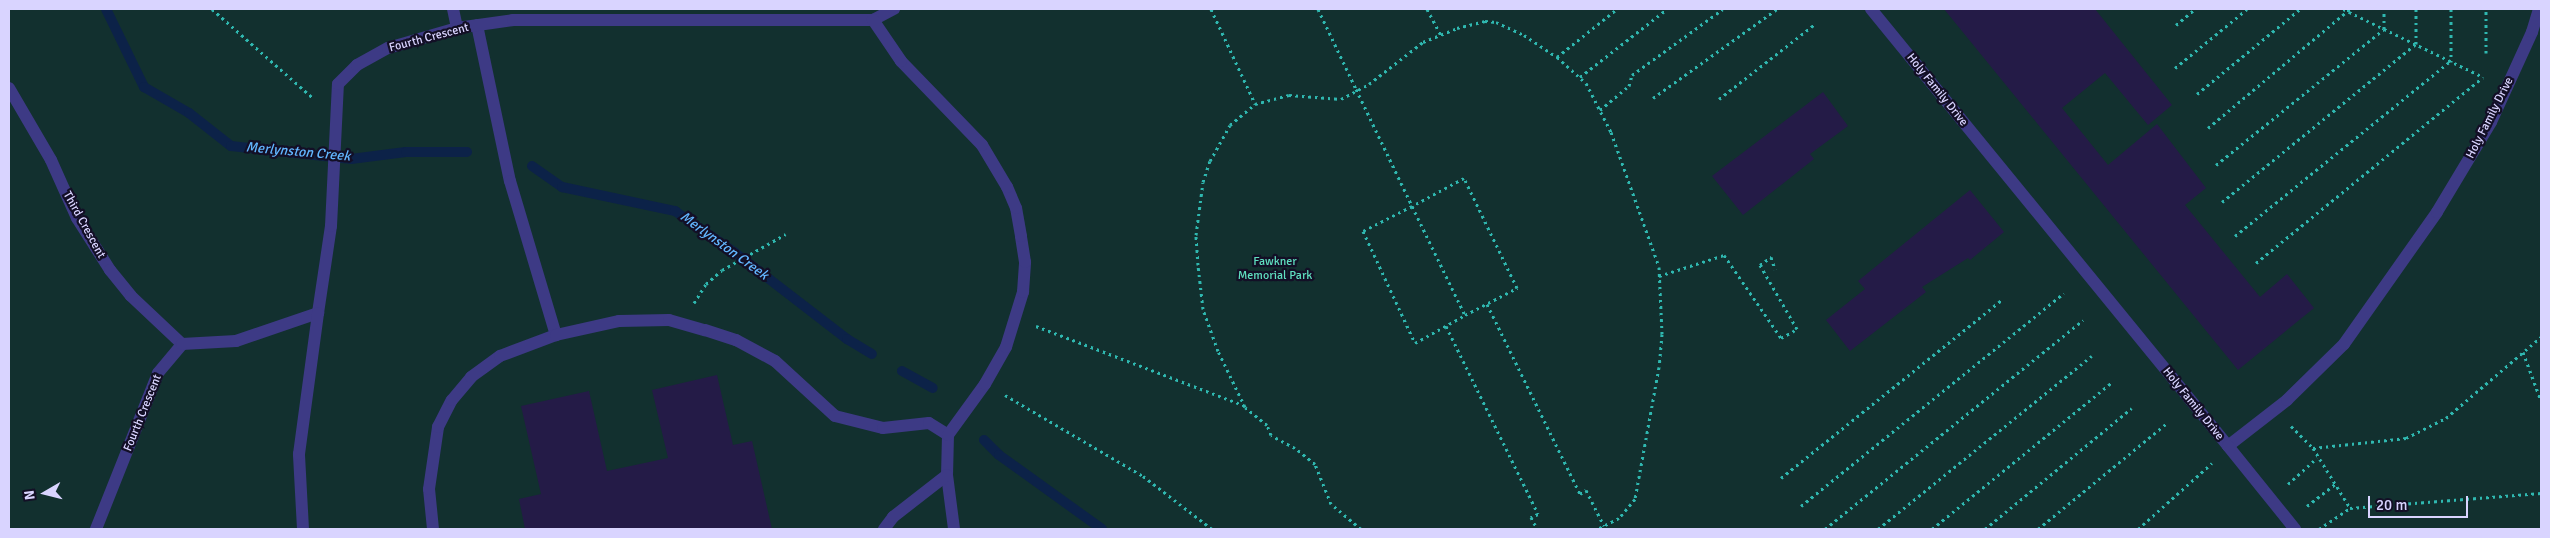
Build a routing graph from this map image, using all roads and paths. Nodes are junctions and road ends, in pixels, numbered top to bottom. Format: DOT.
graph roads {
  1 [pos="212,9"];
  2 [pos="452,9"];
  3 [pos="894,9"];
  4 [pos="1211,9"];
  5 [pos="1318,9"];
  6 [pos="1427,9"];
  7 [pos="1617,9"];
  8 [pos="1667,9"];
  9 [pos="1723,9"];
  10 [pos="1777,9"];
  11 [pos="1871,9"];
  12 [pos="2195,9"];
  13 [pos="2247,9"];
  14 [pos="2300,9"];
  15 [pos="2343,9"];
  16 [pos="2384,9"];
  17 [pos="2416,9"];
  18 [pos="2451,9"];
  19 [pos="2486,9"];
  20 [pos="2539,9"];
  21 [pos="2350,10"];
  22 [pos="511,14"];
  23 [pos="873,20"];
  24 [pos="1815,24"];
  25 [pos="477,25"];
  26 [pos="2176,25"];
  27 [pos="457,28"];
  28 [pos="2384,29"];
  29 [pos="1441,35"];
  30 [pos="2416,44"];
  31 [pos="2486,53"];
  32 [pos="1556,56"];
  33 [pos="2450,61"];
  34 [pos="2175,68"];
  35 [pos="1580,77"];
  36 [pos="2483,78"];
  37 [pos="9,88"];
  38 [pos="2506,88"];
  39 [pos="1356,89"];
  40 [pos="2197,94"];
  41 [pos="1653,98"];
  42 [pos="1719,99"];
  43 [pos="1255,104"];
  44 [pos="1600,110"];
  45 [pos="334,118"];
  46 [pos="2208,128"];
  47 [pos="2216,165"];
  48 [pos="2222,202"];
  49 [pos="1412,206"];
  50 [pos="786,234"];
  51 [pos="2235,236"];
  52 [pos="2256,263"];
  53 [pos="1775,269"];
  54 [pos="1659,276"];
  55 [pos="2064,292"];
  56 [pos="2003,299"];
  57 [pos="1487,304"];
  58 [pos="318,313"];
  59 [pos="1464,315"];
  60 [pos="1015,318"];
  61 [pos="2083,320"];
  62 [pos="680,322"];
  63 [pos="1446,326"];
  64 [pos="556,334"];
  65 [pos="2541,337"];
  66 [pos="182,344"];
  67 [pos="2523,352"];
  68 [pos="2092,356"];
  69 [pos="2112,382"];
  70 [pos="985,384"];
  71 [pos="2541,400"];
  72 [pos="1245,407"];
  73 [pos="2132,408"];
  74 [pos="2273,410"];
  75 [pos="2166,424"];
  76 [pos="948,435"];
  77 [pos="2228,446"];
  78 [pos="2313,448"];
  79 [pos="2317,458"];
  80 [pos="947,475"];
  81 [pos="1781,478"];
  82 [pos="2336,483"];
  83 [pos="2541,493"];
  84 [pos="2271,499"];
  85 [pos="1801,506"];
  86 [pos="2350,508"];
  87 [pos="2292,525"];
  88 [pos="1604,526"];
  89 [pos="96,529"];
  90 [pos="303,529"];
  91 [pos="432,529"];
  92 [pos="884,529"];
  93 [pos="954,529"];
  94 [pos="1212,529"];
  95 [pos="1361,529"];
  96 [pos="1537,529"];
  97 [pos="1597,529"];
  98 [pos="1825,529"];
  99 [pos="1878,529"];
  100 [pos="1932,529"];
  101 [pos="1984,529"];
  102 [pos="2038,529"];
  103 [pos="2138,529"];
  104 [pos="2319,529"];
  1 -- 45 [label="path"];
  2 -- 27 [label="lane"];
  3 -- 23 [label="lane, Fourth Crescent"];
  4 -- 43 [label="path"];
  5 -- 39 [label="path"];
  6 -- 29 [label="path"];
  7 -- 32 [label="path"];
  8 -- 35 [label="path"];
  9 -- 44 [label="path"];
  10 -- 41 [label="path"];
  11 -- 77 [label="lane, Holy Family Drive"];
  12 -- 26 [label="path"];
  13 -- 34 [label="path"];
  14 -- 40 [label="path"];
  15 -- 21 [label="path"];
  16 -- 28 [label="path"];
  17 -- 30 [label="path"];
  18 -- 33 [label="path"];
  19 -- 31 [label="path"];
  20 -- 38 [label="lane, Holy Family Drive"];
  21 -- 28 [label="path"];
  21 -- 46 [label="path"];
  22 -- 23 [label="lane, Fourth Crescent"];
  22 -- 25 [label="lane, Fourth Crescent"];
  23 -- 60 [label="lane"];
  24 -- 42 [label="path"];
  25 -- 27 [label="lane, Fourth Crescent"];
  25 -- 64 [label="lane"];
  27 -- 45 [label="lane, Fourth Crescent"];
  28 -- 30 [label="path"];
  28 -- 47 [label="path"];
  29 -- 32 [label="path"];
  29 -- 39 [label="path"];
  30 -- 33 [label="path"];
  30 -- 48 [label="path"];
  32 -- 35 [label="path"];
  33 -- 36 [label="path"];
  33 -- 51 [label="path"];
  35 -- 44 [label="path"];
  36 -- 38 [label="path"];
  36 -- 52 [label="path"];
  37 -- 66 [label="lane, Third Crescent"];
  38 -- 74 [label="lane, Holy Family Drive"];
  39 -- 43 [label="path"];
  39 -- 49 [label="path"];
  43 -- 72 [label="path"];
  44 -- 54 [label="path"];
  45 -- 58 [label="lane, Fourth Crescent"];
  49 -- 57 [label="path"];
  49 -- 59 [label="path"];
  49 -- 63 [label="path"];
  50 -- 62 [label="path"];
  53 -- 54 [label="path"];
  54 -- 88 [label="path"];
  55 -- 85 [label="path"];
  56 -- 81 [label="path"];
  57 -- 59 [label="path"];
  57 -- 88 [label="path"];
  58 -- 66 [label="lane"];
  58 -- 90 [label="lane, Fourth Crescent"];
  59 -- 63 [label="path"];
  60 -- 70 [label="lane"];
  60 -- 72 [label="path"];
  61 -- 98 [label="path"];
  62 -- 64 [label="lane"];
  62 -- 76 [label="lane"];
  63 -- 96 [label="path"];
  64 -- 91 [label="lane"];
  65 -- 67 [label="path"];
  66 -- 89 [label="lane, Fourth Crescent"];
  67 -- 71 [label="path"];
  67 -- 78 [label="path"];
  68 -- 99 [label="path"];
  69 -- 100 [label="path"];
  70 -- 76 [label="lane"];
  70 -- 94 [label="path"];
  72 -- 95 [label="path"];
  73 -- 101 [label="path"];
  74 -- 77 [label="lane, Holy Family Drive"];
  74 -- 78 [label="path"];
  75 -- 102 [label="path"];
  76 -- 80 [label="lane"];
  77 -- 84 [label="lane"];
  77 -- 103 [label="path"];
  78 -- 79 [label="path"];
  79 -- 82 [label="path"];
  79 -- 84 [label="path"];
  80 -- 92 [label="lane"];
  80 -- 93 [label="lane"];
  82 -- 86 [label="path"];
  82 -- 87 [label="path"];
  83 -- 86 [label="path"];
  84 -- 87 [label="lane"];
  86 -- 104 [label="path"];
  88 -- 97 [label="path"];
}
